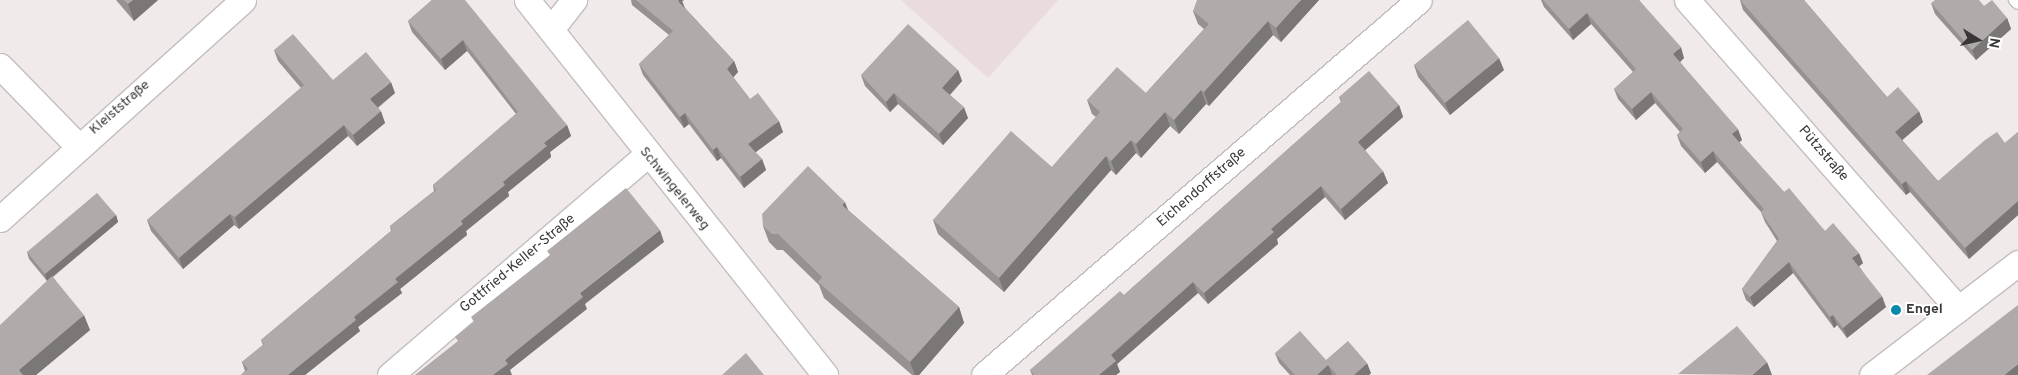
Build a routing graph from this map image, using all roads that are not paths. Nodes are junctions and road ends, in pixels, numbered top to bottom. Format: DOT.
graph roads {
  1 [pos="243,0"];
  2 [pos="527,0"];
  3 [pos="574,0"];
  4 [pos="1419,0"];
  5 [pos="1687,0"];
  6 [pos="2015,0"];
  7 [pos="2018,3"];
  8 [pos="552,28"];
  9 [pos="0,66"];
  10 [pos="78,146"];
  11 [pos="647,155"];
  12 [pos="0,219"];
  13 [pos="2018,263"];
  14 [pos="1958,309"];
  15 [pos="390,375"];
  16 [pos="825,375"];
  17 [pos="984,375"];
  18 [pos="1872,375"];
  1 -- 10 [label="street, Kleiststraße"];
  2 -- 8 [label="street, Schwingelerweg"];
  3 -- 8 [label="street"];
  4 -- 17 [label="street, Eichendorffstraße"];
  5 -- 14 [label="street, Pützstraße"];
  6 -- 7 [label="lane"];
  8 -- 11 [label="street, Schwingelerweg"];
  9 -- 10 [label="street"];
  10 -- 12 [label="street, Kleiststraße"];
  11 -- 15 [label="street, Gottfried-Keller-Straße"];
  11 -- 16 [label="street, Schwingelerweg"];
  13 -- 14 [label="street"];
  14 -- 18 [label="street"];
}
